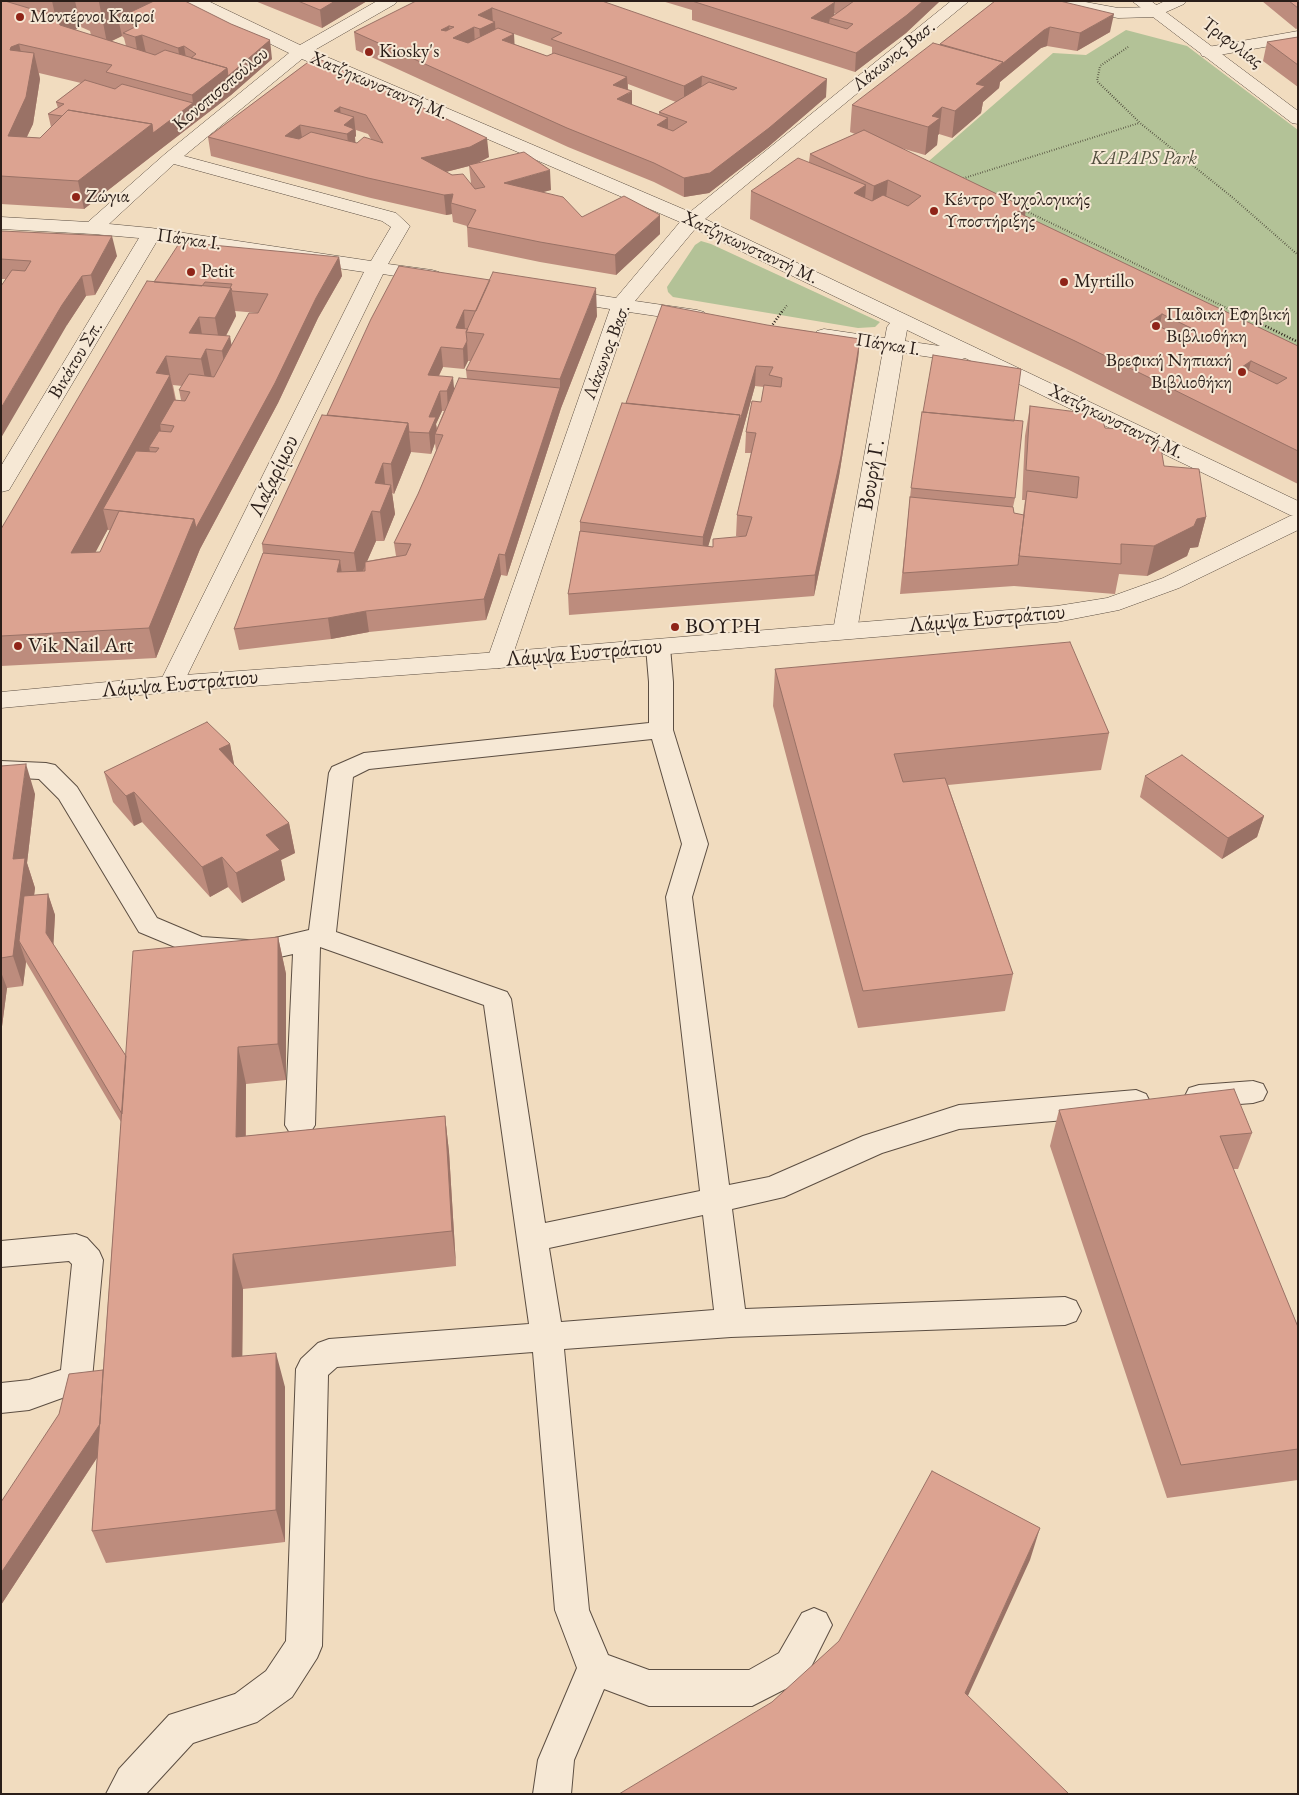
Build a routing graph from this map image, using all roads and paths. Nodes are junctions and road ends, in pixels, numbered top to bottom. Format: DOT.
graph roads {
  1 [pos="195,1"];
  2 [pos="390,1"];
  3 [pos="961,1"];
  4 [pos="1052,1"];
  5 [pos="1140,1"];
  6 [pos="1178,1"];
  7 [pos="1155,12"];
  8 [pos="1178,30"];
  9 [pos="1298,36"];
  10 [pos="300,52"];
  11 [pos="1208,52"];
  12 [pos="835,81"];
  13 [pos="854,88"];
  14 [pos="1298,119"];
  15 [pos="1140,123"];
  16 [pos="171,158"];
  17 [pos="970,183"];
  18 [pos="1014,205"];
  19 [pos="692,220"];
  20 [pos="1,223"];
  21 [pos="93,228"];
  22 [pos="151,234"];
  23 [pos="1298,255"];
  24 [pos="376,268"];
  25 [pos="450,279"];
  26 [pos="545,293"];
  27 [pos="621,305"];
  28 [pos="898,318"];
  29 [pos="715,319"];
  30 [pos="809,333"];
  31 [pos="1298,342"];
  32 [pos="894,346"];
  33 [pos="985,359"];
  34 [pos="1,485"];
  35 [pos="1298,510"];
  36 [pos="1298,521"];
  37 [pos="844,632"];
  38 [pos="658,647"];
  39 [pos="499,660"];
  40 [pos="171,684"];
  41 [pos="1,700"];
  42 [pos="661,730"];
  43 [pos="1,769"];
  44 [pos="315,939"];
  45 [pos="1253,1092"];
  46 [pos="300,1125"];
  47 [pos="716,1200"];
  48 [pos="532,1239"];
  49 [pos="1,1254"];
  50 [pos="1065,1311"];
  51 [pos="730,1323"];
  52 [pos="546,1336"];
  53 [pos="1,1398"];
  54 [pos="814,1625"];
  55 [pos="595,1668"];
  56 [pos="125,1794"];
  57 [pos="552,1794"];
  1 -- 10 [label="street, Χατζηκωνσταντή Μ."];
  2 -- 10 [label="street, Κονοπισοπούλου"];
  3 -- 13 [label="street, Λάκωνος Βασ."];
  4 -- 7 [label="street"];
  5 -- 7 [label="street, Τριφυλίας"];
  6 -- 7 [label="street"];
  7 -- 8 [label="street, Τριφυλίας"];
  8 -- 11 [label="street, Τριφυλίας"];
  8 -- 15 [label="path"];
  9 -- 11 [label="street"];
  10 -- 16 [label="street, Κονοπισοπούλου"];
  10 -- 19 [label="street, Χατζηκωνσταντή Μ."];
  11 -- 14 [label="street, Τριφυλίας"];
  12 -- 13 [label="street"];
  13 -- 19 [label="street, Λάκωνος Βασ."];
  15 -- 17 [label="path"];
  15 -- 23 [label="path"];
  16 -- 21 [label="street, Κονοπισοπούλου"];
  16 -- 24 [label="street"];
  18 -- 31 [label="path"];
  19 -- 27 [label="street, Λάκωνος Βασ."];
  19 -- 28 [label="street, Χατζηκωνσταντή Μ."];
  20 -- 21 [label="street, Πάγκα Ι."];
  21 -- 22 [label="street, Πάγκα Ι."];
  22 -- 24 [label="street, Πάγκα Ι."];
  22 -- 34 [label="street, Βικάτου Σπ."];
  24 -- 25 [label="street, Πάγκα Ι."];
  24 -- 40 [label="street, Λαζαρίμου"];
  26 -- 27 [label="street"];
  27 -- 29 [label="street"];
  27 -- 39 [label="street, Λάκωνος Βασ."];
  28 -- 32 [label="street, Βουρή Γ."];
  28 -- 33 [label="street, Χατζηκωνσταντή Μ."];
  30 -- 32 [label="street, Πάγκα Ι."];
  32 -- 33 [label="street, Πάγκα Ι."];
  32 -- 37 [label="street, Βουρή Γ."];
  33 -- 35 [label="street, Χατζηκωνσταντή Μ."];
  36 -- 37 [label="street, Λάμψα Ευστράτιου"];
  37 -- 38 [label="street, Λάμψα Ευστράτιου"];
  38 -- 39 [label="street, Λάμψα Ευστράτιου"];
  38 -- 42 [label="lane"];
  39 -- 40 [label="street, Λάμψα Ευστράτιου"];
  40 -- 41 [label="street, Λάμψα Ευστράτιου"];
  42 -- 44 [label="lane"];
  42 -- 47 [label="lane"];
  43 -- 44 [label="lane"];
  44 -- 46 [label="lane"];
  44 -- 48 [label="lane"];
  45 -- 47 [label="lane"];
  47 -- 48 [label="lane"];
  47 -- 51 [label="lane"];
  48 -- 52 [label="lane"];
  49 -- 53 [label="lane"];
  50 -- 51 [label="lane"];
  51 -- 52 [label="lane"];
  52 -- 55 [label="lane"];
  52 -- 56 [label="lane"];
  54 -- 55 [label="lane"];
  55 -- 57 [label="lane"];
}
